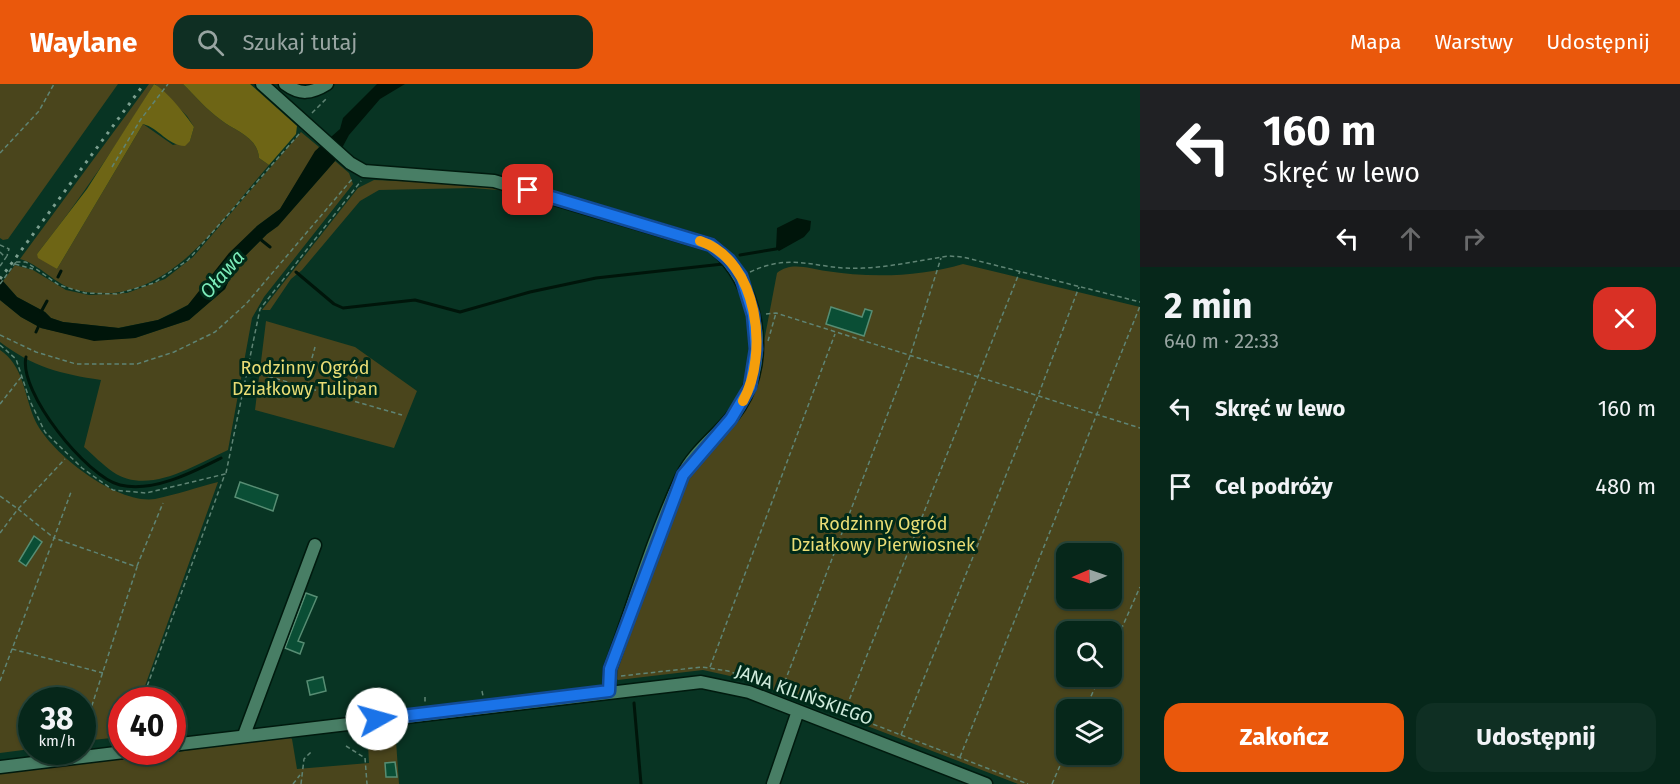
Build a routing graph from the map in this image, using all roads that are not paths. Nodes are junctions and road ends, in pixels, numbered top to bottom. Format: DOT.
graph roads {
  1 [pos="262,84"];
  2 [pos="285,84"];
  3 [pos="329,88"];
  4 [pos="315,544"];
  5 [pos="609,691"];
  6 [pos="798,711"];
  7 [pos="244,735"];
  8 [pos="186,743"];
  9 [pos="108,754"];
  10 [pos="0,767"];
  11 [pos="773,784"];
  12 [pos="986,784"];
  1 -- 5 [label="street"];
  2 -- 3 [label="street"];
  4 -- 7 [label="street"];
  5 -- 6 [label="street, JANA KILIŃSKIEGO"];
  5 -- 7 [label="street, JANA KILIŃSKIEGO"];
  6 -- 11 [label="street"];
  6 -- 12 [label="street, JANA KILIŃSKIEGO"];
  7 -- 8 [label="street, JANA KILIŃSKIEGO"];
  9 -- 10 [label="street"];
}
